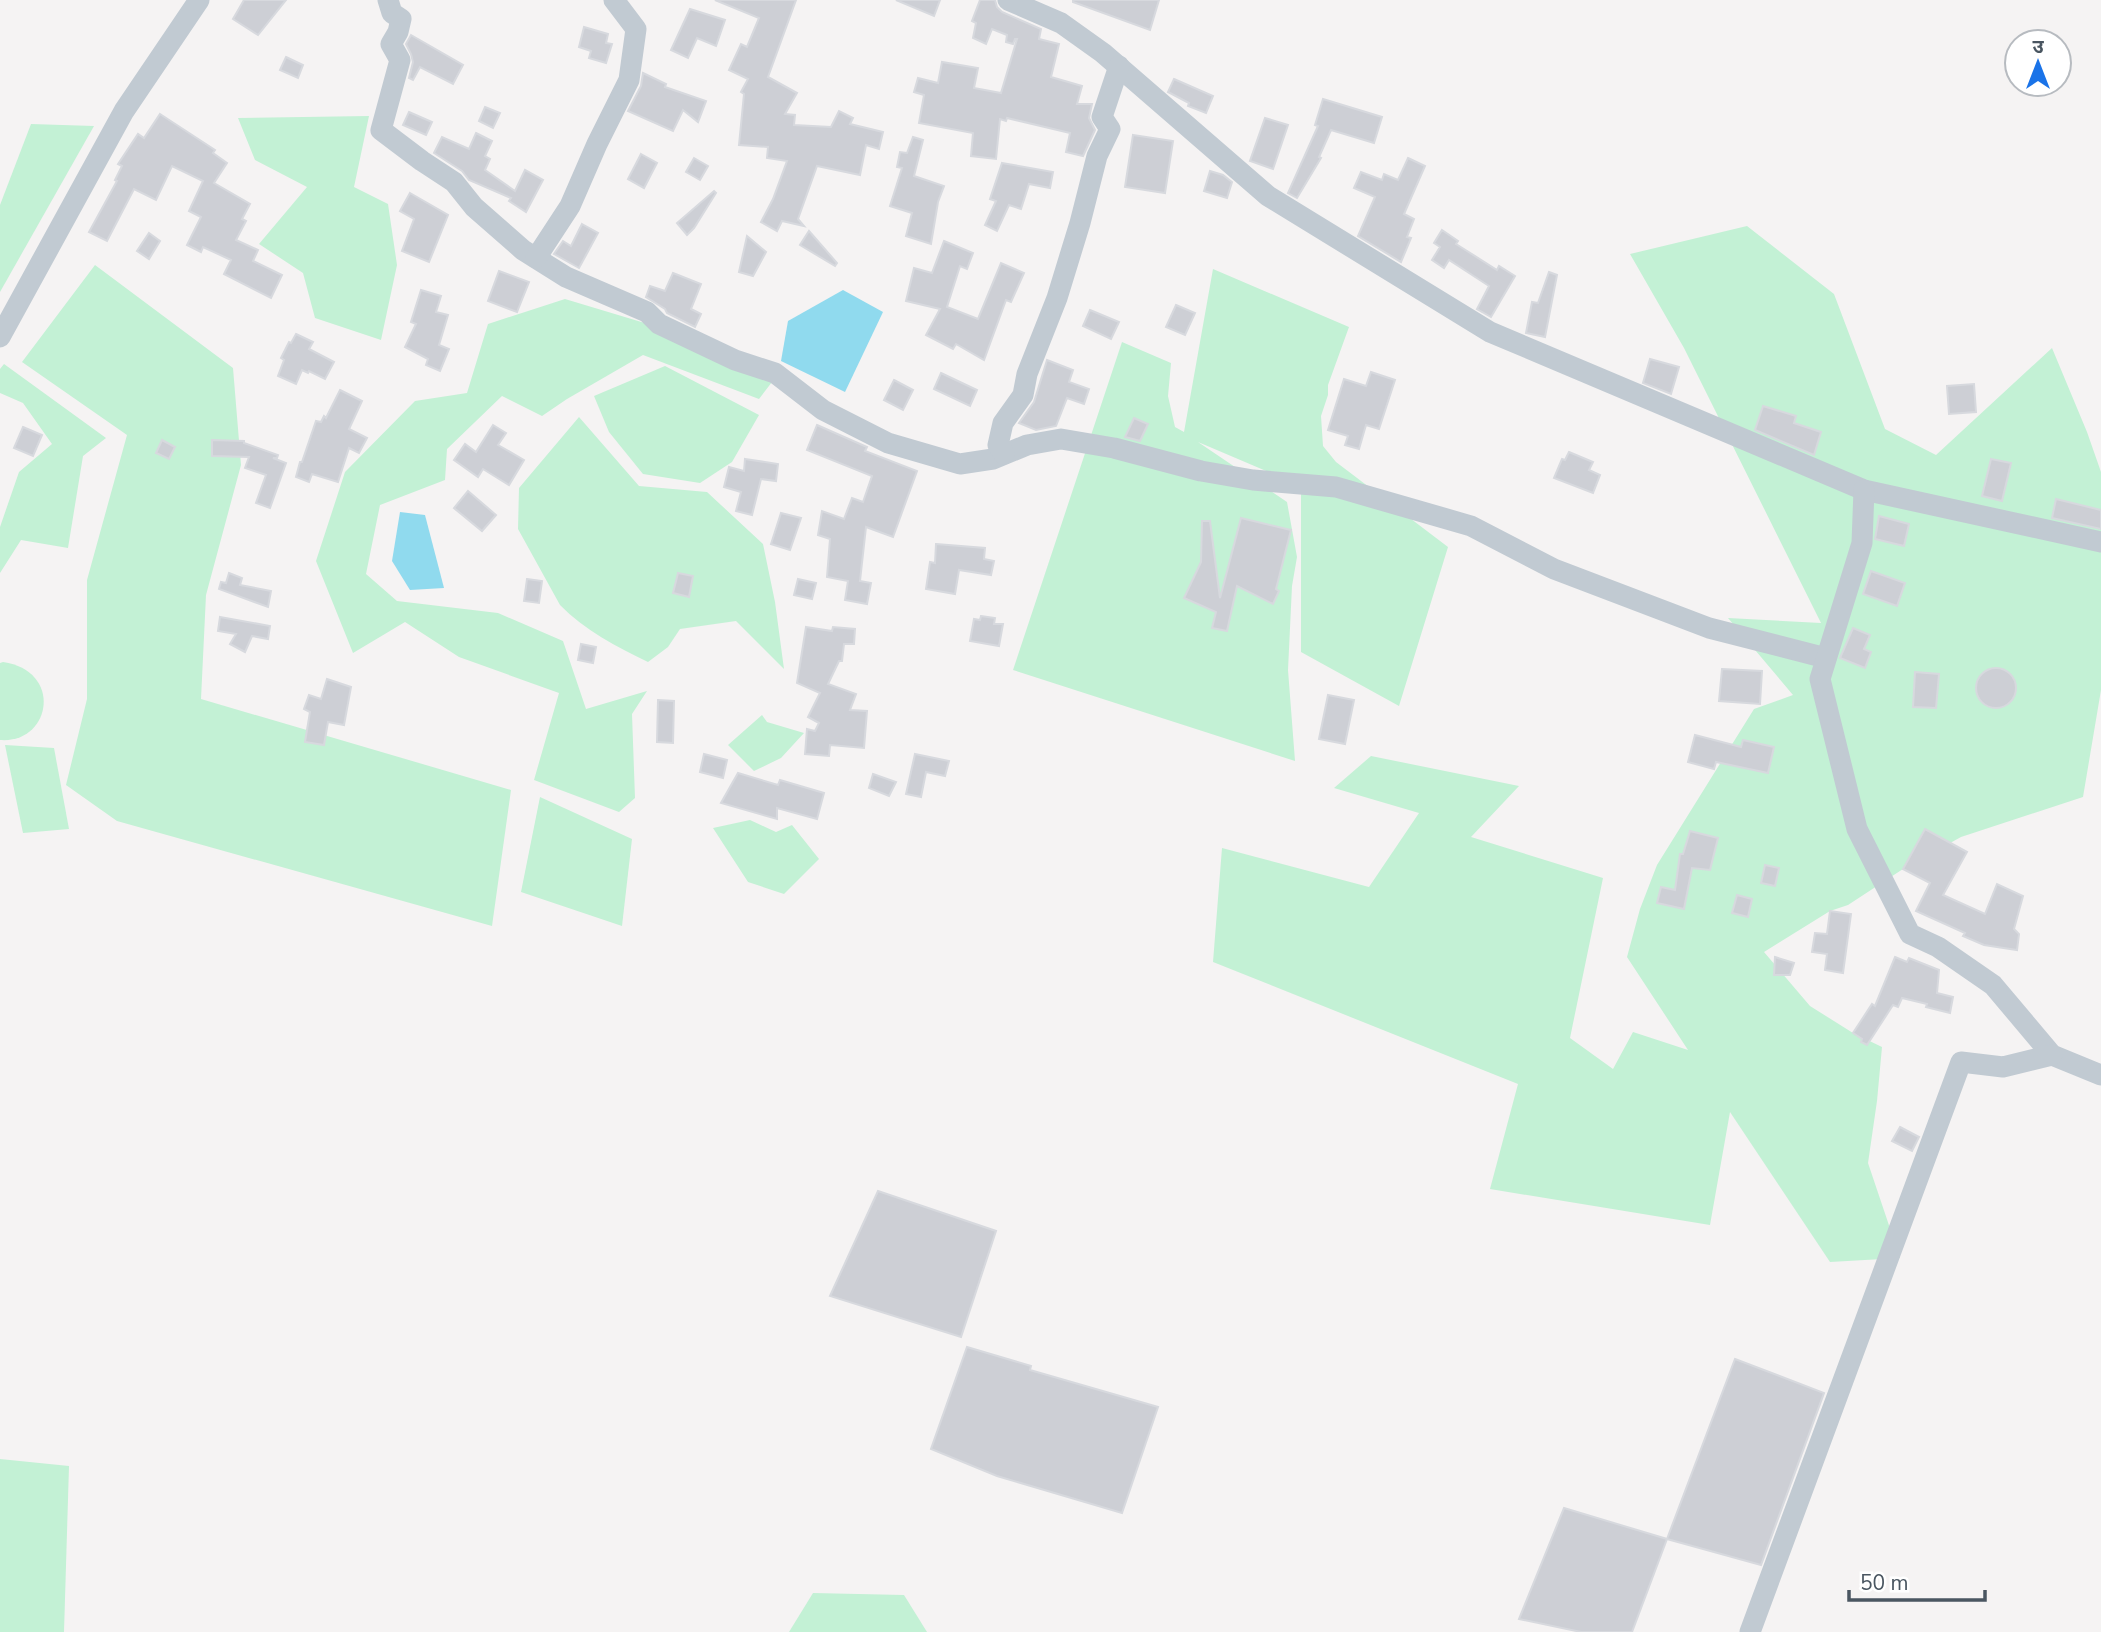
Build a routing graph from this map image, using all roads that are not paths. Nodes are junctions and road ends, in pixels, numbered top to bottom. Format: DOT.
graph roads {
  1 [pos="199,0"];
  2 [pos="388,0"];
  3 [pos="614,0"];
  4 [pos="1008,0"];
  5 [pos="1119,66"];
  6 [pos="536,258"];
  7 [pos="0,337"];
  8 [pos="1004,454"];
  9 [pos="1864,489"];
  10 [pos="2101,542"];
  11 [pos="1826,658"];
  12 [pos="2052,1055"];
  13 [pos="2101,1074"];
  14 [pos="1750,1632"];
  1 -- 7 [label="street"];
  2 -- 6 [label="street"];
  3 -- 6 [label="street"];
  4 -- 5 [label="street"];
  5 -- 8 [label="street"];
  5 -- 9 [label="street"];
  6 -- 8 [label="street"];
  8 -- 11 [label="street"];
  9 -- 10 [label="street"];
  9 -- 11 [label="street"];
  11 -- 12 [label="street"];
  12 -- 13 [label="street"];
  12 -- 14 [label="street"];
}
